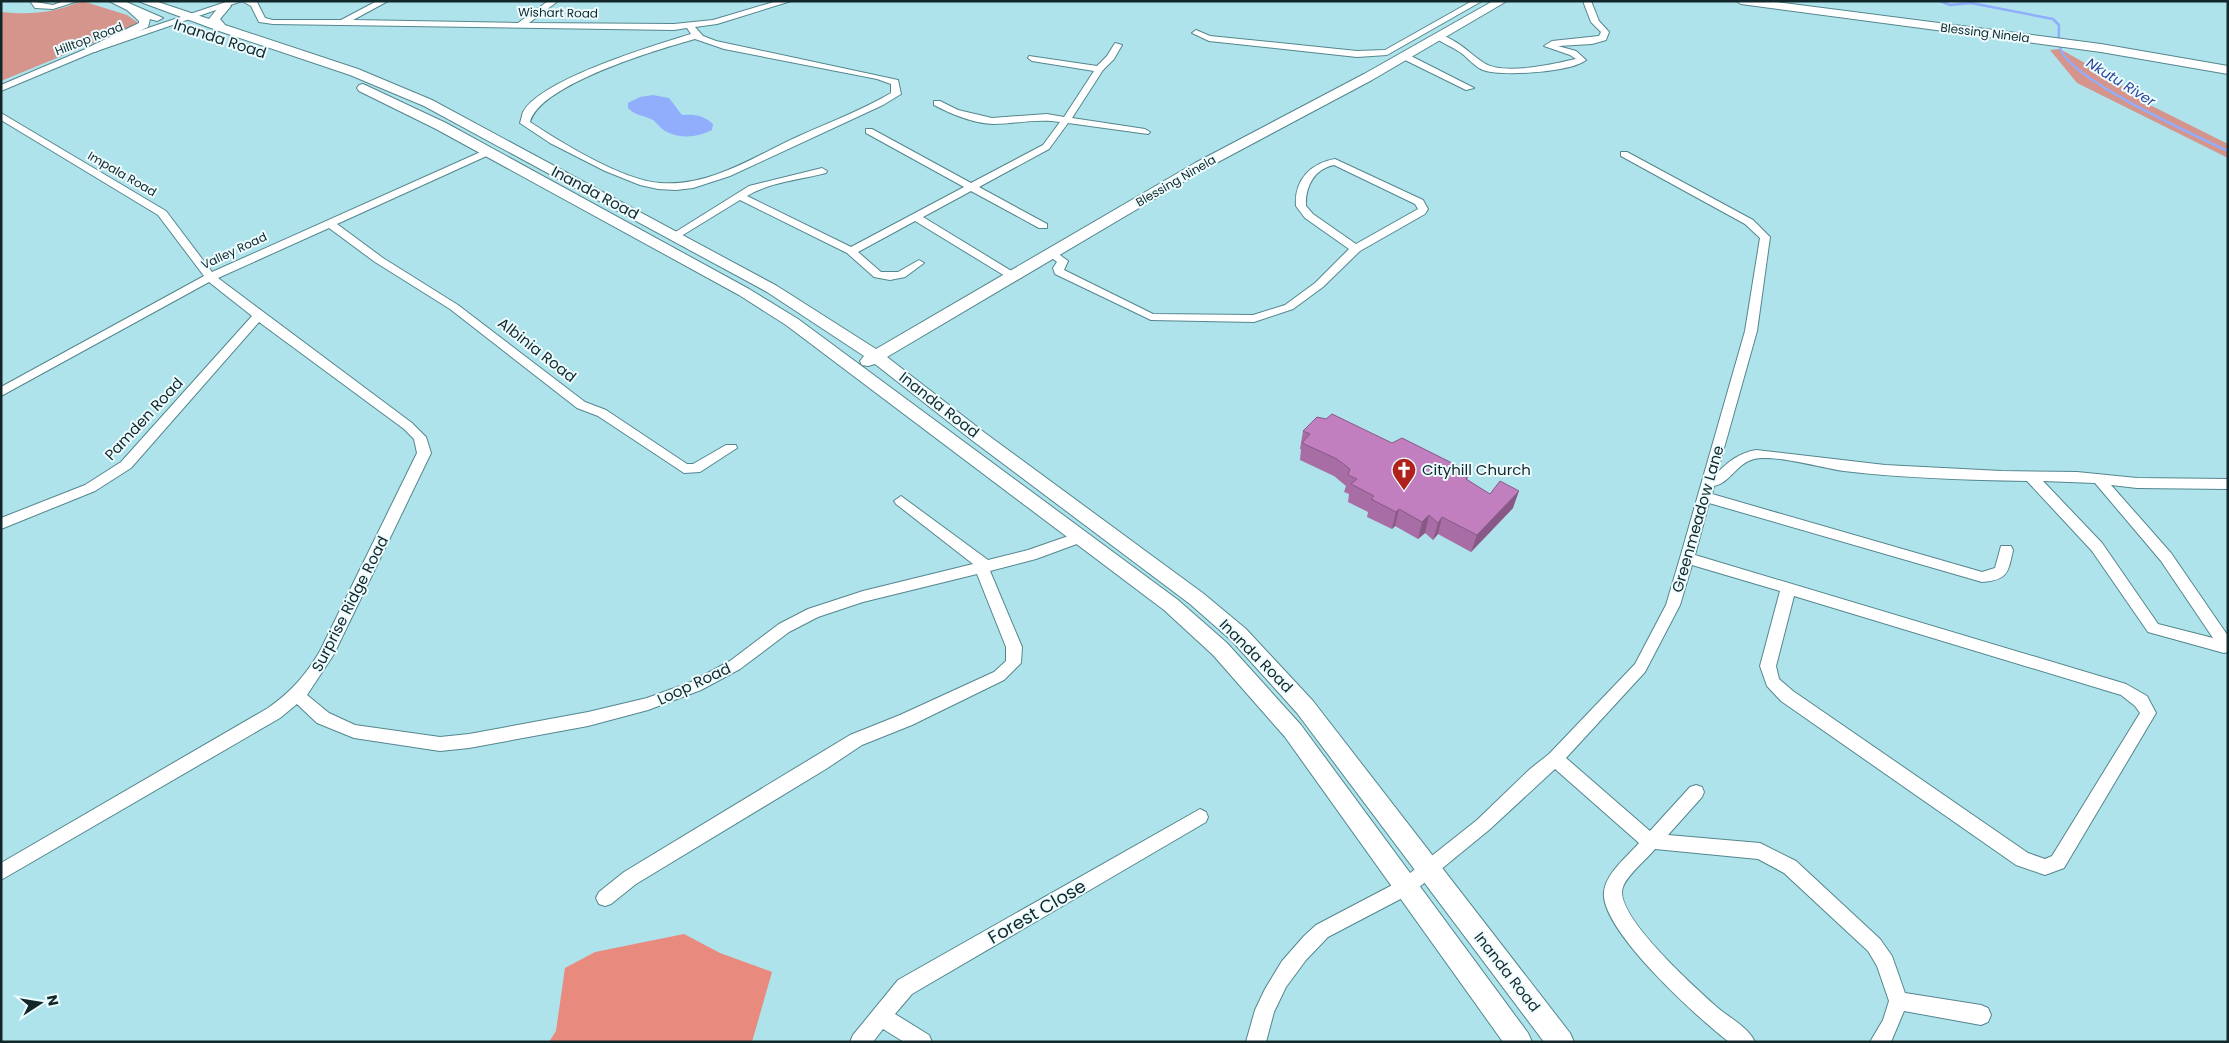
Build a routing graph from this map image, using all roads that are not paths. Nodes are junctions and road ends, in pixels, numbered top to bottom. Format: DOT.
graph roads {
  1 [pos="34,1"];
  2 [pos="74,1"];
  3 [pos="114,1"];
  4 [pos="143,1"];
  5 [pos="238,1"];
  6 [pos="246,1"];
  7 [pos="384,1"];
  8 [pos="554,1"];
  9 [pos="787,1"];
  10 [pos="1478,1"];
  11 [pos="1502,1"];
  12 [pos="1587,1"];
  13 [pos="1741,1"];
  14 [pos="224,6"];
  15 [pos="131,9"];
  16 [pos="187,18"];
  17 [pos="170,23"];
  18 [pos="342,23"];
  19 [pos="520,25"];
  20 [pos="690,26"];
  21 [pos="223,29"];
  22 [pos="1196,33"];
  23 [pos="694,36"];
  24 [pos="1439,37"];
  25 [pos="1118,45"];
  26 [pos="91,50"];
  27 [pos="1404,56"];
  28 [pos="1032,58"];
  29 [pos="1099,69"];
  30 [pos="2228,70"];
  31 [pos="1,88"];
  32 [pos="1469,88"];
  33 [pos="937,103"];
  34 [pos="1,116"];
  35 [pos="1066,120"];
  36 [pos="869,131"];
  37 [pos="1145,132"];
  38 [pos="488,152"];
  39 [pos="1624,154"];
  40 [pos="822,171"];
  41 [pos="974,187"];
  42 [pos="741,197"];
  43 [pos="914,216"];
  44 [pos="329,223"];
  45 [pos="1043,226"];
  46 [pos="674,236"];
  47 [pos="1356,249"];
  48 [pos="851,251"];
  49 [pos="1052,254"];
  50 [pos="919,263"];
  51 [pos="210,277"];
  52 [pos="1014,277"];
  53 [pos="788,298"];
  54 [pos="776,312"];
  55 [pos="259,315"];
  56 [pos="876,356"];
  57 [pos="856,368"];
  58 [pos="1,392"];
  59 [pos="979,437"];
  60 [pos="731,448"];
  61 [pos="996,475"];
  62 [pos="2030,476"];
  63 [pos="2100,481"];
  64 [pos="2228,484"];
  65 [pos="1707,490"];
  66 [pos="901,501"];
  67 [pos="1,524"];
  68 [pos="1080,537"];
  69 [pos="2006,550"];
  70 [pos="1688,558"];
  71 [pos="984,567"];
  72 [pos="1788,589"];
  73 [pos="298,696"];
  74 [pos="1556,759"];
  75 [pos="1696,792"];
  76 [pos="1200,817"];
  77 [pos="1649,841"];
  78 [pos="1427,869"];
  79 [pos="1,872"];
  80 [pos="1406,887"];
  81 [pos="605,898"];
  82 [pos="1898,1001"];
  83 [pos="1981,1015"];
  84 [pos="881,1016"];
  85 [pos="860,1042"];
  86 [pos="922,1042"];
  87 [pos="1256,1042"];
  88 [pos="1519,1042"];
  89 [pos="1561,1042"];
  90 [pos="1745,1042"];
  91 [pos="1880,1042"];
  1 -- 2 [label="street"];
  3 -- 15 [label="main road, Inanda Road"];
  4 -- 16 [label="main road, Inanda Road"];
  5 -- 14 [label="street, Hilltop Road"];
  6 -- 18 [label="street, Wishart Road"];
  7 -- 18 [label="street"];
  8 -- 19 [label="street"];
  9 -- 20 [label="street, Wishart Road"];
  10 -- 22 [label="street"];
  11 -- 24 [label="main road, Blessing Ninela"];
  12 -- 24 [label="street"];
  13 -- 30 [label="main road, Blessing Ninela"];
  14 -- 16 [label="street, Hilltop Road"];
  14 -- 21 [label="main road"];
  15 -- 17 [label="main road, Inanda Road"];
  15 -- 26 [label="main road"];
  16 -- 17 [label="street, Hilltop Road"];
  16 -- 21 [label="main road, Inanda Road"];
  17 -- 26 [label="street, Hilltop Road"];
  17 -- 38 [label="main road, Inanda Road"];
  18 -- 19 [label="street, Wishart Road"];
  19 -- 20 [label="street, Wishart Road"];
  20 -- 23 [label="street"];
  21 -- 46 [label="main road, Inanda Road"];
  23 -- 23 [label="street"];
  24 -- 27 [label="main road, Blessing Ninela"];
  25 -- 29 [label="street"];
  26 -- 31 [label="street, Hilltop Road"];
  27 -- 32 [label="street"];
  27 -- 49 [label="main road, Blessing Ninela"];
  28 -- 29 [label="street"];
  29 -- 35 [label="street"];
  33 -- 35 [label="street"];
  34 -- 51 [label="street, Impala Road"];
  35 -- 37 [label="street"];
  35 -- 41 [label="street"];
  36 -- 41 [label="street"];
  38 -- 44 [label="street, Valley Road"];
  38 -- 54 [label="main road, Inanda Road"];
  39 -- 65 [label="street, Greenmeadow Lane"];
  40 -- 42 [label="street"];
  41 -- 43 [label="street"];
  41 -- 45 [label="street"];
  42 -- 46 [label="street"];
  42 -- 48 [label="street"];
  43 -- 48 [label="street"];
  43 -- 52 [label="street"];
  44 -- 51 [label="street, Valley Road"];
  44 -- 60 [label="street, Albinia Road"];
  46 -- 53 [label="main road, Inanda Road"];
  47 -- 47 [label="street"];
  47 -- 49 [label="street"];
  48 -- 50 [label="street"];
  49 -- 52 [label="main road, Blessing Ninela"];
  51 -- 55 [label="street, Surprise Ridge Road"];
  51 -- 58 [label="street, Valley Road"];
  52 -- 56 [label="main road, Blessing Ninela"];
  53 -- 54 [label="main road"];
  53 -- 56 [label="main road, Inanda Road"];
  54 -- 57 [label="main road, Inanda Road"];
  55 -- 67 [label="street, Pamden Road"];
  55 -- 73 [label="street, Surprise Ridge Road"];
  56 -- 57 [label="main road, Blessing Ninela"];
  56 -- 59 [label="main road, Inanda Road"];
  57 -- 61 [label="main road, Inanda Road"];
  59 -- 61 [label="main road"];
  59 -- 78 [label="main road, Inanda Road"];
  61 -- 68 [label="main road, Inanda Road"];
  62 -- 63 [label="street"];
  62 -- 63 [label="street"];
  62 -- 65 [label="street"];
  63 -- 64 [label="street"];
  65 -- 69 [label="street"];
  65 -- 70 [label="street, Greenmeadow Lane"];
  66 -- 71 [label="street"];
  68 -- 71 [label="street, Loop Road"];
  68 -- 80 [label="main road, Inanda Road"];
  70 -- 72 [label="street"];
  70 -- 74 [label="street, Greenmeadow Lane"];
  71 -- 73 [label="street, Loop Road"];
  71 -- 81 [label="street"];
  72 -- 72 [label="street"];
  73 -- 79 [label="street, Surprise Ridge Road"];
  74 -- 77 [label="street"];
  74 -- 78 [label="street, Greenmeadow Lane"];
  75 -- 77 [label="street"];
  76 -- 84 [label="street, Forest Close"];
  77 -- 82 [label="street"];
  77 -- 90 [label="street"];
  78 -- 80 [label="street, Greenmeadow Lane"];
  78 -- 89 [label="main road, Inanda Road"];
  80 -- 87 [label="street, Greenmeadow Lane"];
  80 -- 88 [label="main road, Inanda Road"];
  82 -- 83 [label="street"];
  82 -- 91 [label="street"];
  84 -- 85 [label="street, Forest Close"];
  84 -- 86 [label="street"];
}
